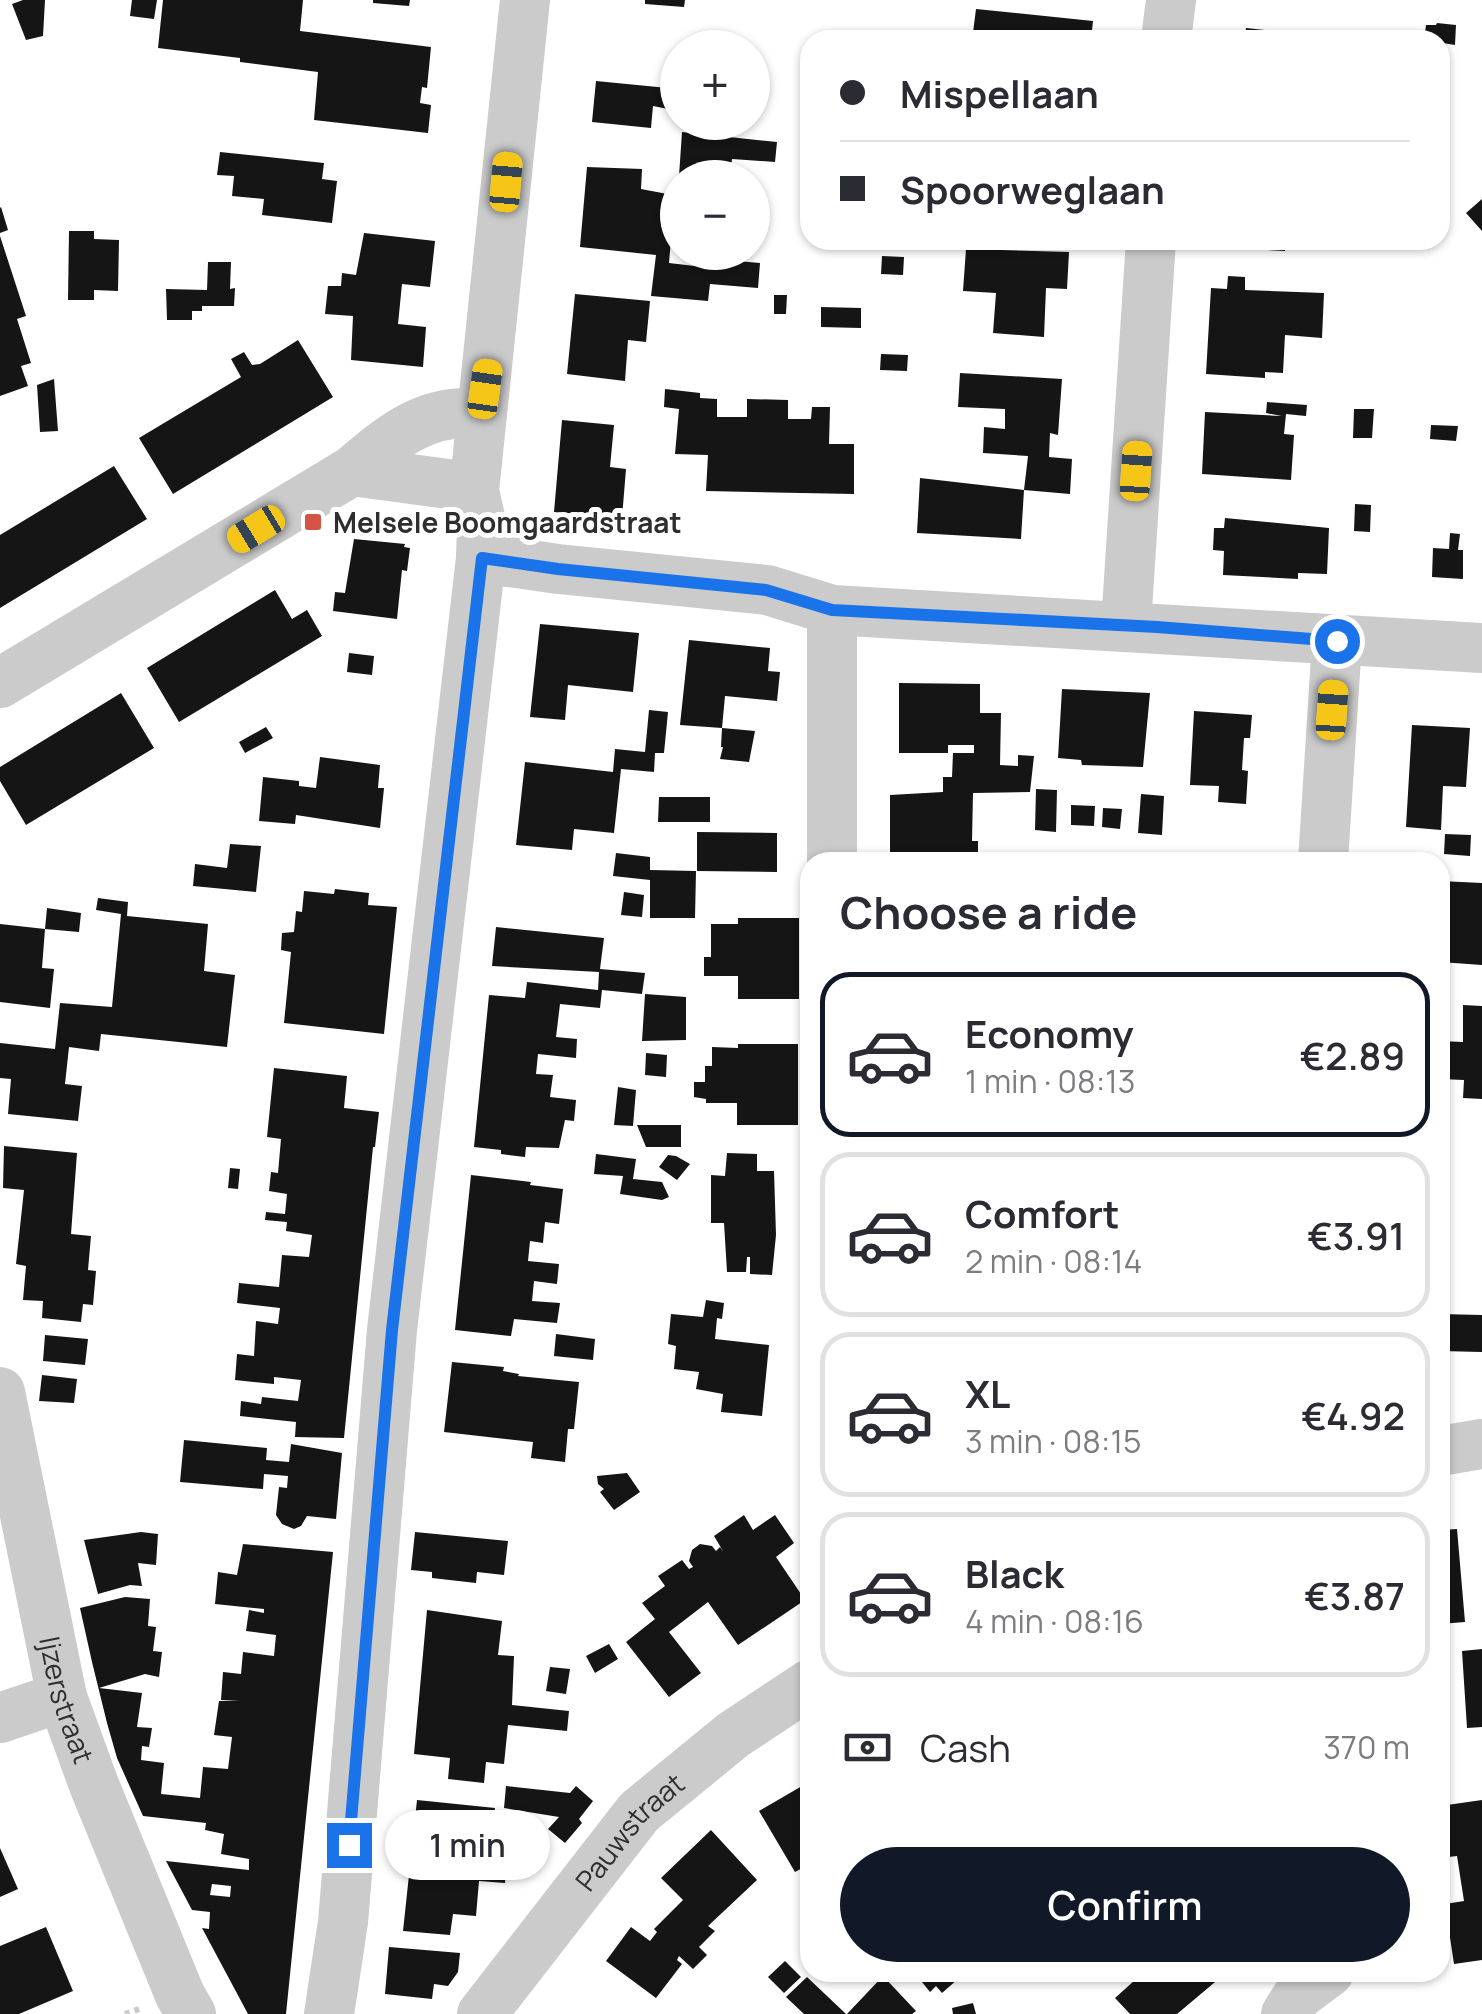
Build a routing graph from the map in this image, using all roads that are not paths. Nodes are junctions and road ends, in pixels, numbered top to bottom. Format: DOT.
graph roads {
  1 [pos="525,0"];
  2 [pos="1171,0"];
  3 [pos="1167,30"];
  4 [pos="1150,250"];
  5 [pos="482,414"];
  6 [pos="352,471"];
  7 [pos="474,491"];
  8 [pos="482,558"];
  9 [pos="832,610"];
  10 [pos="1126,626"];
  11 [pos="1337,641"];
  12 [pos="1482,648"];
  13 [pos="0,683"];
  14 [pos="832,852"];
  15 [pos="1324,852"];
  16 [pos="0,1392"];
  17 [pos="1482,1444"];
  18 [pos="1450,1449"];
  19 [pos="800,1691"];
  20 [pos="62,1697"];
  21 [pos="0,1718"];
  22 [pos="1314,1982"];
  23 [pos="185,2004"];
  24 [pos="330,2014"];
  25 [pos="482,2014"];
  26 [pos="1286,2014"];
  1 -- 5 [label="street"];
  2 -- 3 [label="street"];
  4 -- 10 [label="street"];
  5 -- 6 [label="street"];
  5 -- 7 [label="street"];
  6 -- 7 [label="street"];
  6 -- 13 [label="street"];
  7 -- 8 [label="street"];
  8 -- 9 [label="street"];
  8 -- 24 [label="street"];
  9 -- 10 [label="street"];
  9 -- 14 [label="street"];
  10 -- 11 [label="street"];
  11 -- 12 [label="street"];
  11 -- 15 [label="street"];
  16 -- 20 [label="street, Ijzerstraat"];
  17 -- 18 [label="street"];
  19 -- 25 [label="street, Pauwstraat"];
  20 -- 21 [label="street"];
  20 -- 23 [label="street, Ijzerstraat"];
  22 -- 26 [label="street"];
}
